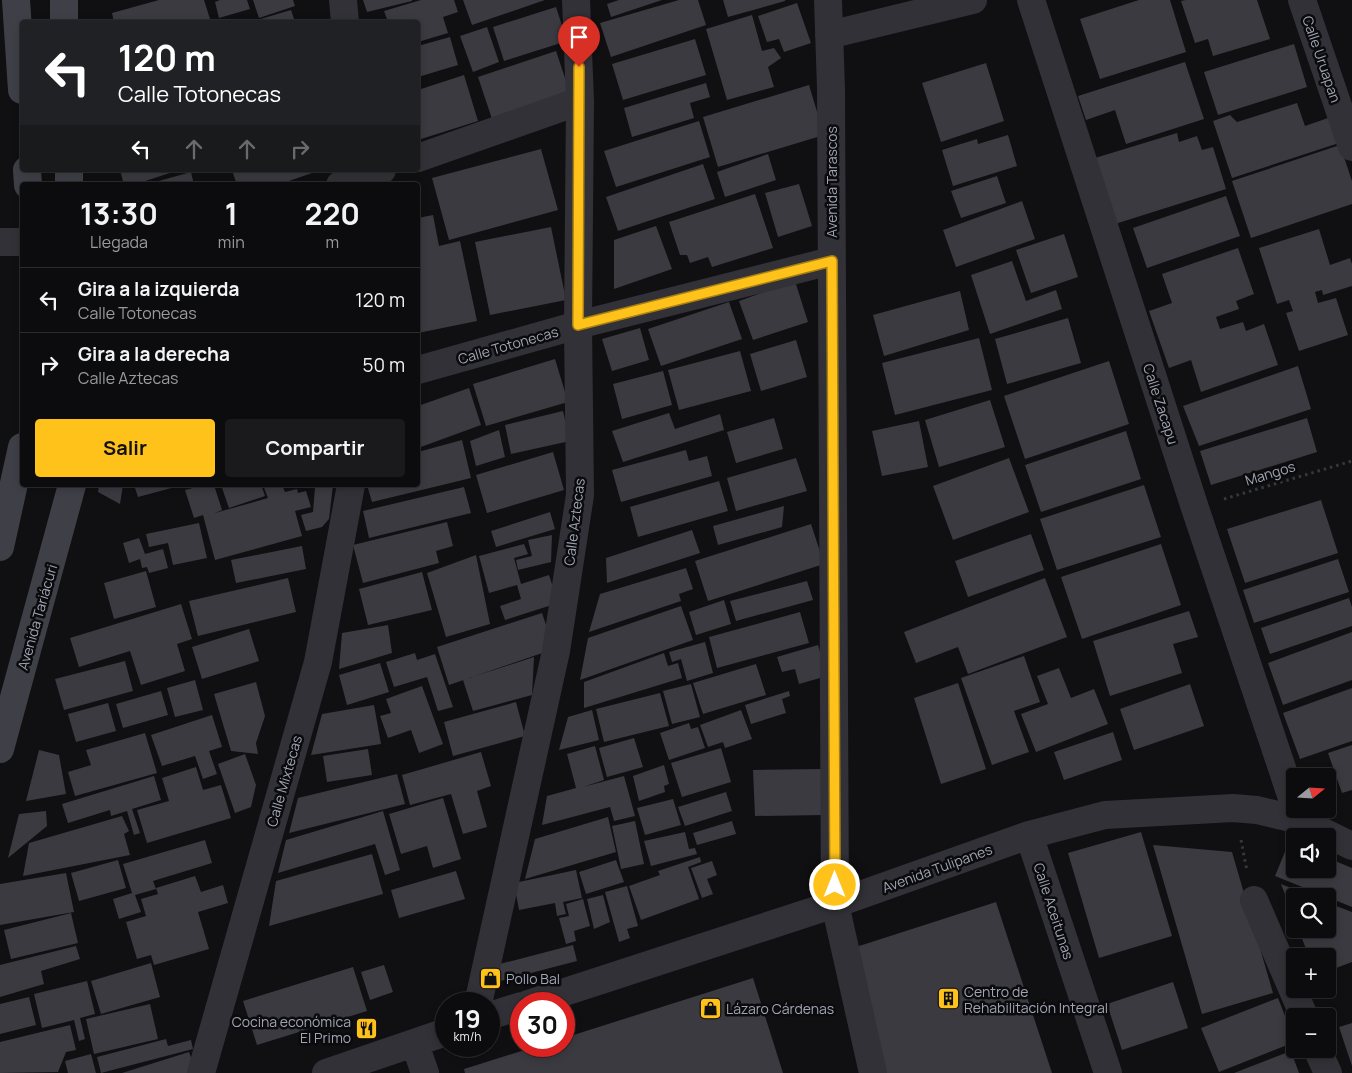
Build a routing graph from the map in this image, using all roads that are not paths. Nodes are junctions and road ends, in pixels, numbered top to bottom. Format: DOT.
graph roads {
  1 [pos="16,0"];
  2 [pos="64,0"];
  3 [pos="343,0"];
  4 [pos="576,0"];
  5 [pos="828,0"];
  6 [pos="973,0"];
  7 [pos="1030,0"];
  8 [pos="1302,0"];
  9 [pos="64,20"];
  10 [pos="345,20"];
  11 [pos="829,35"];
  12 [pos="20,60"];
  13 [pos="580,101"];
  14 [pos="1352,147"];
  15 [pos="420,157"];
  16 [pos="376,172"];
  17 [pos="352,180"];
  18 [pos="0,242"];
  19 [pos="20,242"];
  20 [pos="832,261"];
  21 [pos="578,325"];
  22 [pos="420,369"];
  23 [pos="20,456"];
  24 [pos="71,487"];
  25 [pos="351,487"];
  26 [pos="0,547"];
  27 [pos="0,749"];
  28 [pos="1286,779"];
  29 [pos="1286,811"];
  30 [pos="1307,818"];
  31 [pos="1029,835"];
  32 [pos="1352,846"];
  33 [pos="1254,900"];
  34 [pos="835,904"];
  35 [pos="481,992"];
  36 [pos="565,992"];
  37 [pos="1301,1008"];
  38 [pos="435,1036"];
  39 [pos="415,1044"];
  40 [pos="1322,1058"];
  41 [pos="201,1073"];
  42 [pos="326,1073"];
  43 [pos="425,1073"];
  44 [pos="874,1073"];
  45 [pos="1108,1073"];
  46 [pos="1328,1073"];
  1 -- 12 [label="street"];
  2 -- 9 [label="street"];
  3 -- 10 [label="street"];
  4 -- 13 [label="street, Calle Aztecas"];
  5 -- 11 [label="street, Avenida Tarascos"];
  6 -- 11 [label="street"];
  7 -- 28 [label="street, Calle Zacapu"];
  8 -- 14 [label="street, Calle Uruapan"];
  11 -- 20 [label="street, Avenida Tarascos"];
  13 -- 15 [label="street"];
  13 -- 21 [label="street, Calle Aztecas"];
  16 -- 17 [label="street"];
  18 -- 19 [label="street"];
  20 -- 21 [label="street, Calle Totonecas"];
  20 -- 34 [label="street, Avenida Tarascos"];
  21 -- 22 [label="street, Calle Totonecas"];
  21 -- 35 [label="street, Calle Aztecas"];
  23 -- 26 [label="street"];
  24 -- 27 [label="street, Avenida Tariácuri"];
  25 -- 41 [label="street, Calle Mixtecas"];
  29 -- 31 [label="street, Avenida Tulipanes"];
  30 -- 32 [label="street, Avenida Tulipanes"];
  31 -- 34 [label="street, Avenida Tulipanes"];
  31 -- 45 [label="street, Calle Aceitunas"];
  33 -- 37 [label="street"];
  34 -- 36 [label="street, Avenida Tulipanes"];
  34 -- 44 [label="street, Avenida Tarascos"];
  38 -- 39 [label="street"];
  39 -- 42 [label="street"];
  39 -- 43 [label="street"];
  40 -- 46 [label="street"];
}
